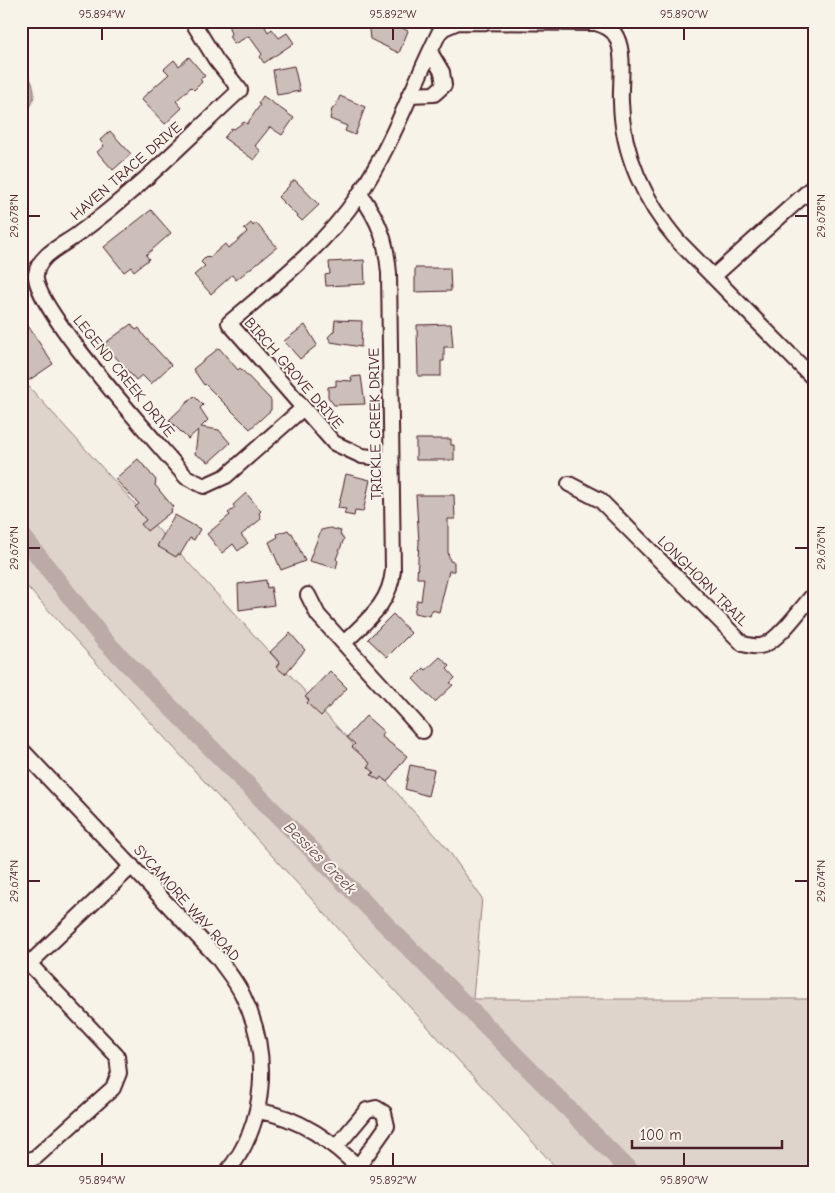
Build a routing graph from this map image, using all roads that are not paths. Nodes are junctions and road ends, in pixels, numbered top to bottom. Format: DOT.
graph roads {
  1 [pos="192,21"];
  2 [pos="430,52"];
  3 [pos="409,95"];
  4 [pos="814,186"];
  5 [pos="360,194"];
  6 [pos="36,275"];
  7 [pos="714,276"];
  8 [pos="814,379"];
  9 [pos="302,409"];
  10 [pos="391,459"];
  11 [pos="569,484"];
  12 [pos="814,594"];
  13 [pos="308,595"];
  14 [pos="344,643"];
  15 [pos="424,731"];
  16 [pos="21,749"];
  17 [pos="132,866"];
  18 [pos="25,959"];
  19 [pos="258,1111"];
  20 [pos="336,1147"];
  21 [pos="21,1164"];
  22 [pos="361,1169"];
  23 [pos="227,1172"];
  1 -- 6 [label="street, HAVEN TRACE DRIVE"];
  2 -- 3 [label="street"];
  2 -- 3 [label="street"];
  2 -- 7 [label="street"];
  3 -- 5 [label="street"];
  4 -- 7 [label="street"];
  5 -- 9 [label="street, BIRCH GROVE DRIVE"];
  5 -- 10 [label="street, TRICKLE CREEK DRIVE"];
  6 -- 9 [label="street, LEGEND CREEK DRIVE"];
  7 -- 8 [label="street"];
  9 -- 10 [label="street, BIRCH GROVE DRIVE"];
  10 -- 14 [label="street, TRICKLE CREEK DRIVE"];
  11 -- 12 [label="street, LONGHORN TRAIL"];
  13 -- 14 [label="street"];
  14 -- 15 [label="street"];
  16 -- 17 [label="street, SYCAMORE WAY ROAD"];
  17 -- 18 [label="street"];
  17 -- 19 [label="street, SYCAMORE WAY ROAD"];
  18 -- 21 [label="street"];
  19 -- 20 [label="street"];
  19 -- 23 [label="street, SYCAMORE WAY ROAD"];
  20 -- 22 [label="street"];
  20 -- 22 [label="street"];
}
